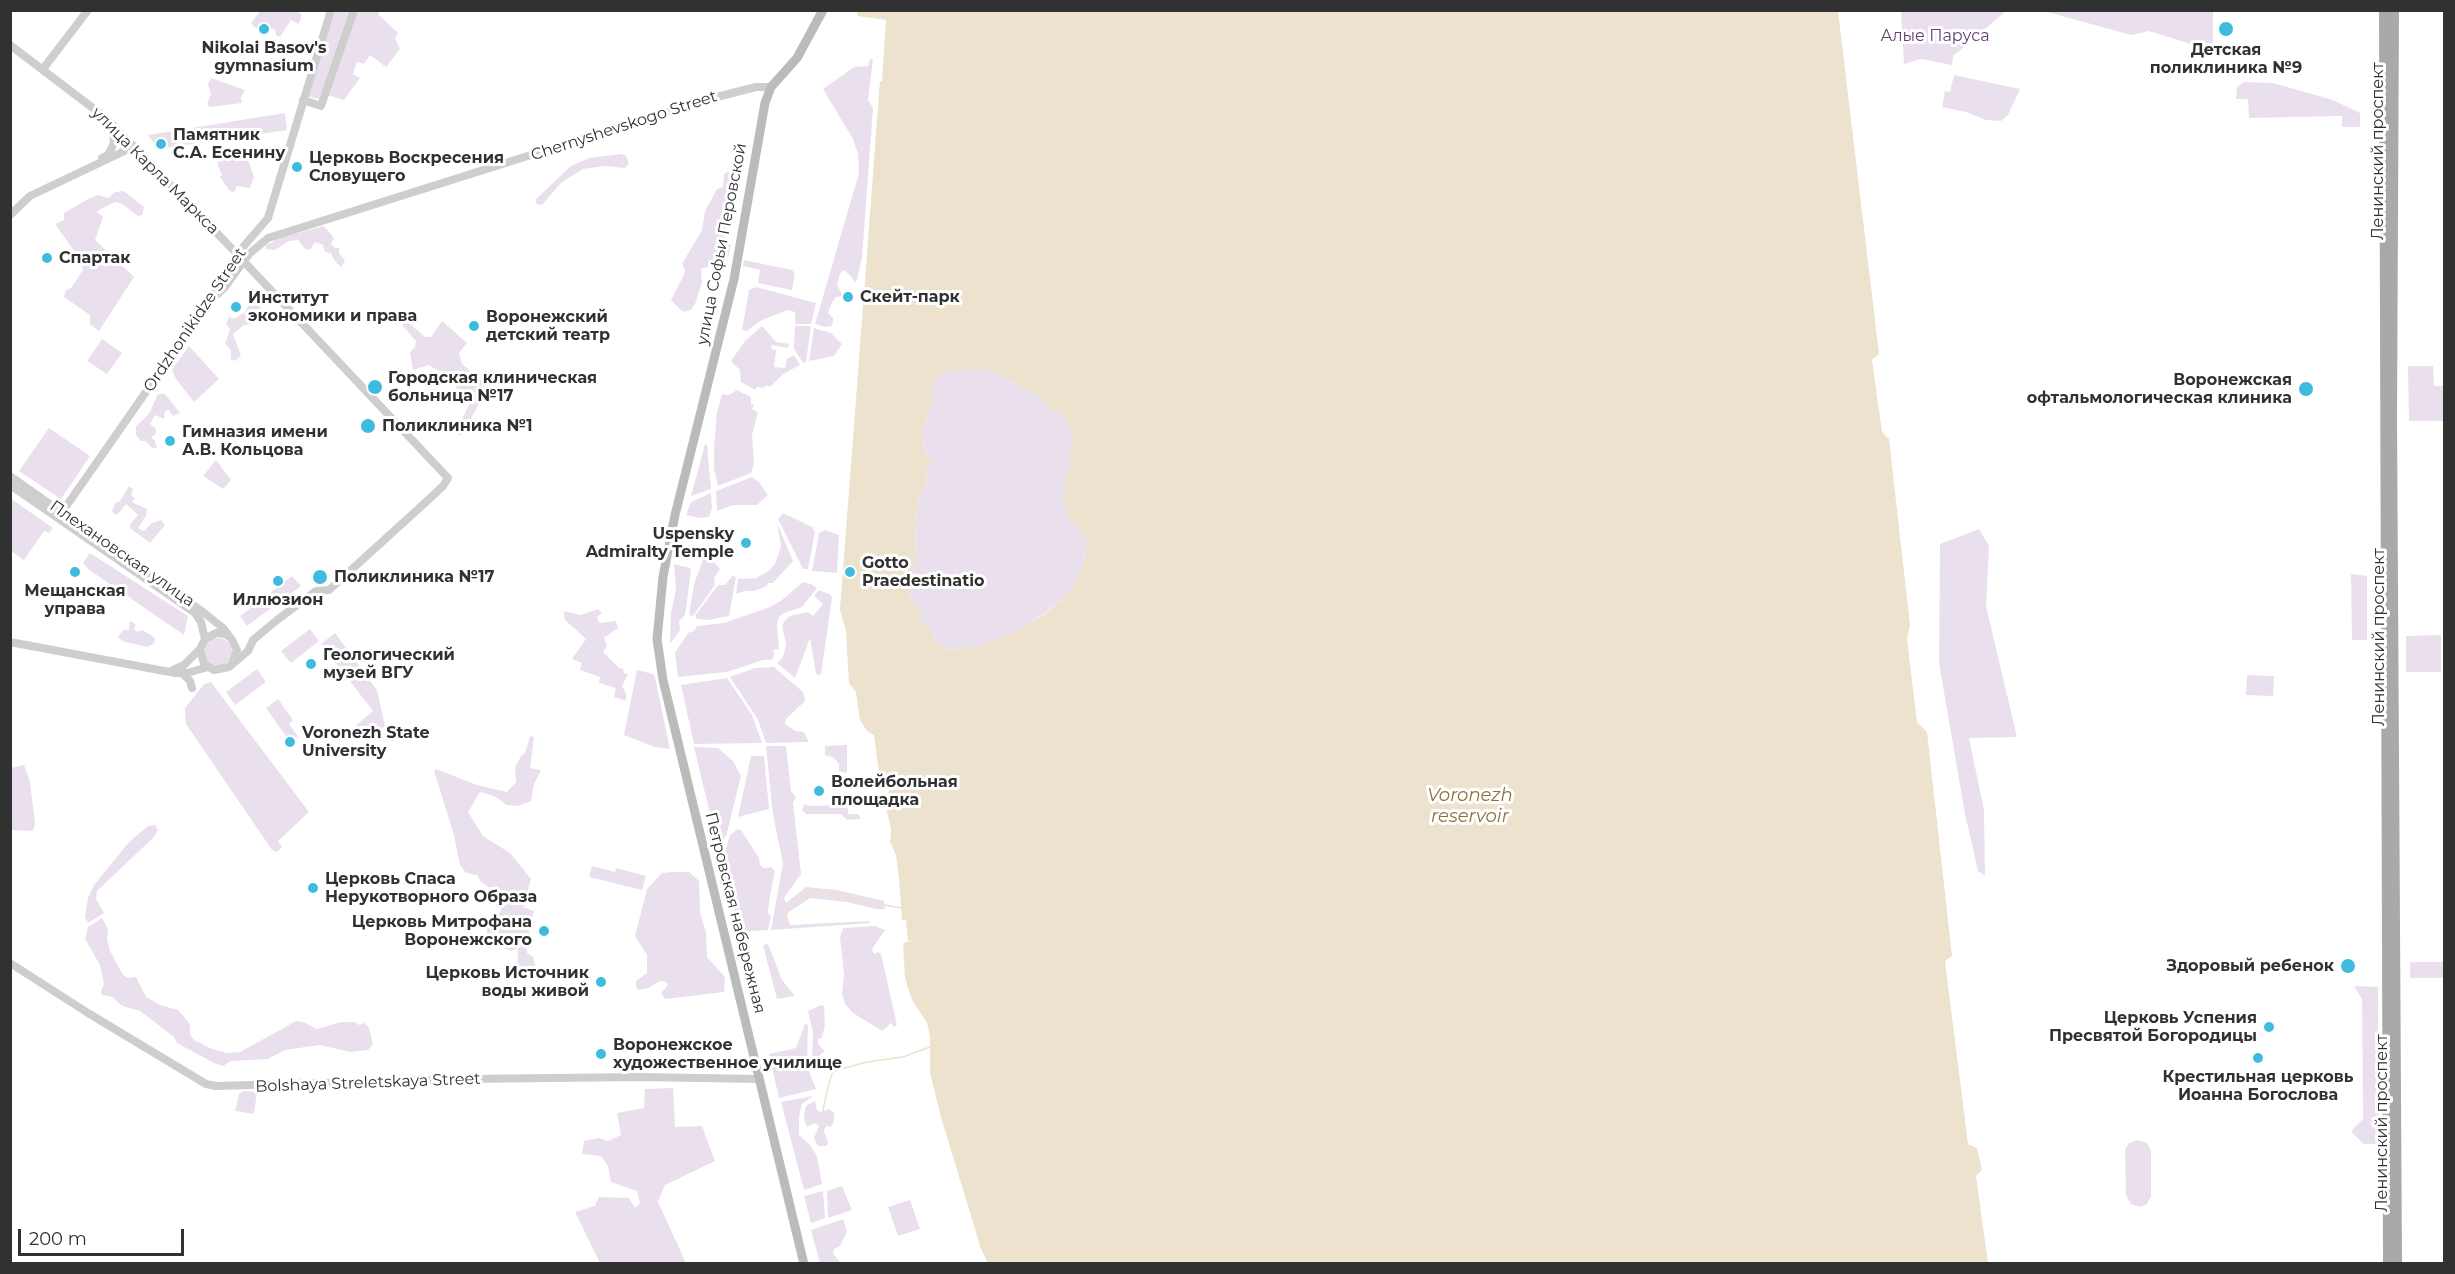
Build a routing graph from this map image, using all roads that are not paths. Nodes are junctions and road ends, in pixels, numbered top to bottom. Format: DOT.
graph roads {
  1 [pos="88,10"];
  2 [pos="331,10"];
  3 [pos="354,10"];
  4 [pos="823,10"];
  5 [pos="2384,10"];
  6 [pos="2394,10"];
  7 [pos="10,45"];
  8 [pos="43,69"];
  9 [pos="771,87"];
  10 [pos="303,100"];
  11 [pos="111,123"];
  12 [pos="135,147"];
  13 [pos="92,166"];
  14 [pos="10,215"];
  15 [pos="238,255"];
  16 [pos="208,303"];
  17 [pos="10,476"];
  18 [pos="10,485"];
  19 [pos="60,515"];
  20 [pos="659,603"];
  21 [pos="230,637"];
  22 [pos="205,639"];
  23 [pos="252,640"];
  24 [pos="10,642"];
  25 [pos="200,649"];
  26 [pos="232,664"];
  27 [pos="208,667"];
  28 [pos="164,671"];
  29 [pos="182,673"];
  30 [pos="192,688"];
  31 [pos="10,963"];
  32 [pos="759,1079"];
  33 [pos="804,1263"];
  34 [pos="2388,1263"];
  35 [pos="2397,1263"];
  1 -- 8 [label="street"];
  2 -- 10 [label="street, Ordzhonikidze Street"];
  3 -- 10 [label="street"];
  4 -- 9 [label="main road, улица Софьи Перовской"];
  5 -- 34 [label="main road, Ленинский проспект"];
  6 -- 35 [label="main road, Ленинский проспект"];
  7 -- 8 [label="street, улица Карла Маркса"];
  8 -- 11 [label="street, улица Карла Маркса"];
  9 -- 16 [label="street, Chernyshevskogo Street"];
  9 -- 20 [label="main road, улица Софьи Перовской"];
  10 -- 15 [label="street, Ordzhonikidze Street"];
  11 -- 12 [label="street, улица Карла Маркса"];
  11 -- 13 [label="street"];
  12 -- 13 [label="street"];
  12 -- 15 [label="street, улица Карла Маркса"];
  13 -- 14 [label="street"];
  15 -- 16 [label="street, Ordzhonikidze Street"];
  15 -- 23 [label="street, улица Карла Маркса, bridge"];
  16 -- 19 [label="street, Ordzhonikidze Street"];
  17 -- 19 [label="street, Плехановская улица"];
  18 -- 19 [label="street, Плехановская улица"];
  19 -- 21 [label="street, Плехановская улица"];
  19 -- 22 [label="street, Плехановская улица"];
  20 -- 32 [label="main road, Петровская набережная"];
  21 -- 22 [label="street"];
  21 -- 23 [label="street"];
  21 -- 26 [label="street"];
  22 -- 25 [label="street"];
  23 -- 26 [label="street"];
  24 -- 28 [label="street"];
  25 -- 27 [label="street"];
  25 -- 28 [label="street"];
  26 -- 27 [label="street"];
  27 -- 29 [label="street"];
  28 -- 29 [label="street"];
  29 -- 30 [label="street"];
  31 -- 32 [label="street, Bolshaya Streletskaya Street"];
  32 -- 33 [label="main road, Петровская набережная"];
}
